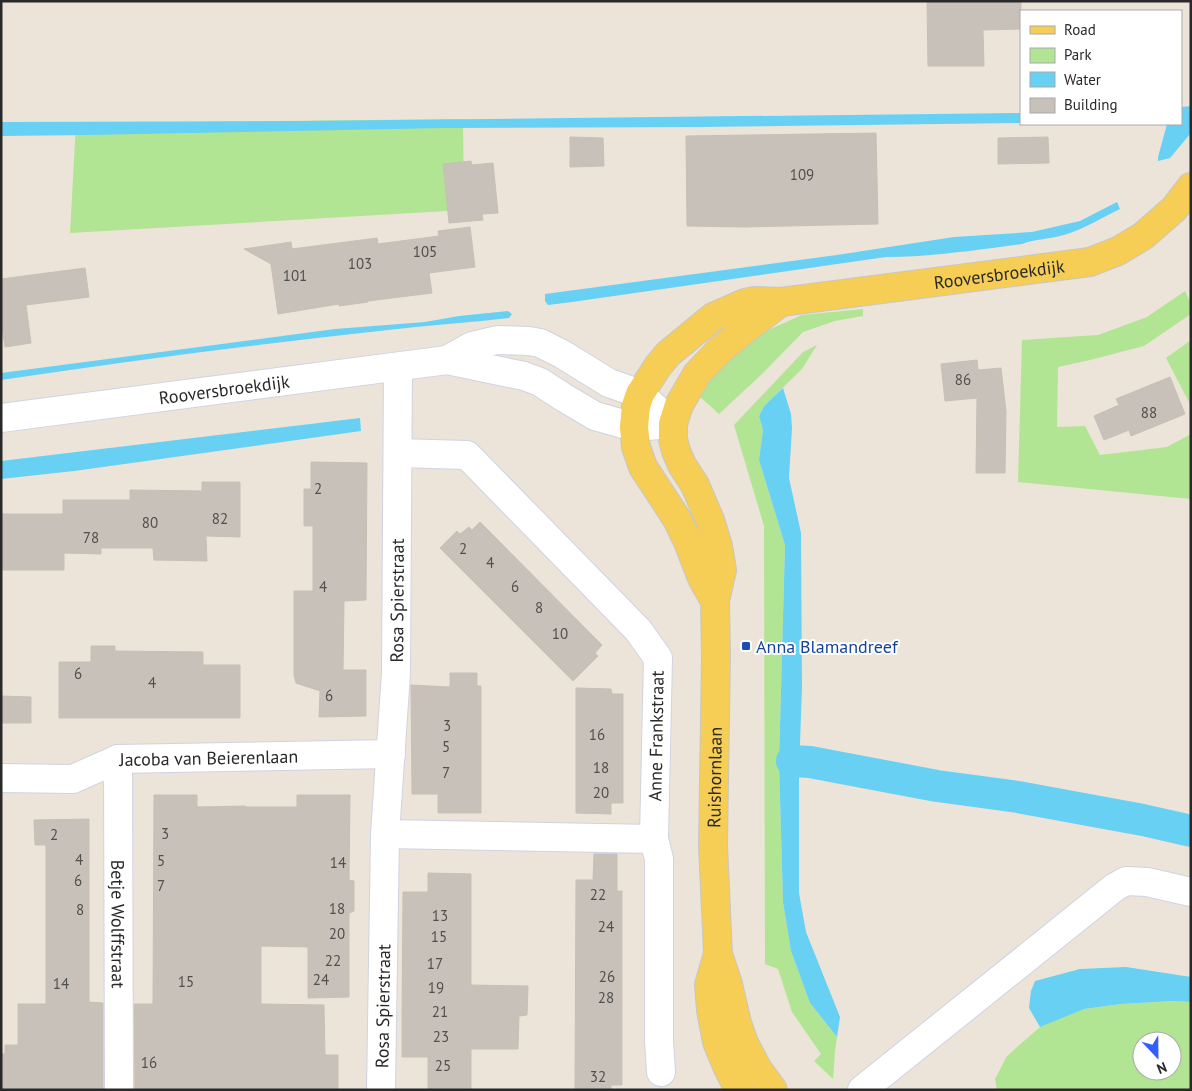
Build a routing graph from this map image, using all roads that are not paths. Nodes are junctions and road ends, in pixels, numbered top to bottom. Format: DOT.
graph roads {
  1 [pos="1191,187"];
  2 [pos="781,302"];
  3 [pos="447,360"];
  4 [pos="398,367"];
  5 [pos="542,368"];
  6 [pos="576,383"];
  7 [pos="640,394"];
  8 [pos="1,418"];
  9 [pos="672,424"];
  10 [pos="634,427"];
  11 [pos="398,453"];
  12 [pos="715,601"];
  13 [pos="391,754"];
  14 [pos="118,759"];
  15 [pos="1,778"];
  16 [pos="385,834"];
  17 [pos="654,838"];
  18 [pos="1191,892"];
  19 [pos="718,954"];
  20 [pos="661,1072"];
  21 [pos="118,1090"];
  22 [pos="381,1090"];
  23 [pos="739,1090"];
  24 [pos="774,1090"];
  25 [pos="862,1090"];
  1 -- 2 [label="main road, Rooversbroekdijk"];
  2 -- 7 [label="main road, Rooversbroekdijk"];
  2 -- 9 [label="main road, Rooversbroekdijk"];
  3 -- 4 [label="street, Rooversbroekdijk"];
  3 -- 7 [label="street, Rooversbroekdijk"];
  3 -- 10 [label="street, Rooversbroekdijk"];
  4 -- 8 [label="street, Rooversbroekdijk"];
  4 -- 11 [label="street, Rosa Spierstraat"];
  5 -- 6 [label="street"];
  7 -- 9 [label="street, Rooversbroekdijk"];
  7 -- 10 [label="main road, Ruishornlaan"];
  9 -- 10 [label="street, Rooversbroekdijk"];
  9 -- 12 [label="main road, Ruishornlaan"];
  10 -- 12 [label="main road, Ruishornlaan"];
  11 -- 13 [label="street, Rosa Spierstraat"];
  11 -- 17 [label="street, Anne Frankstraat"];
  12 -- 19 [label="main road, Ruishornlaan"];
  13 -- 14 [label="street, Jacoba van Beierenlaan"];
  13 -- 16 [label="street, Rosa Spierstraat"];
  14 -- 15 [label="street, Jacoba van Beierenlaan"];
  14 -- 21 [label="street, Betje Wolffstraat"];
  16 -- 17 [label="street"];
  16 -- 22 [label="street, Rosa Spierstraat"];
  17 -- 20 [label="street, Anne Frankstraat"];
  18 -- 25 [label="street"];
  19 -- 23 [label="main road, Ruishornlaan"];
  19 -- 24 [label="main road, Ruishornlaan"];
}
